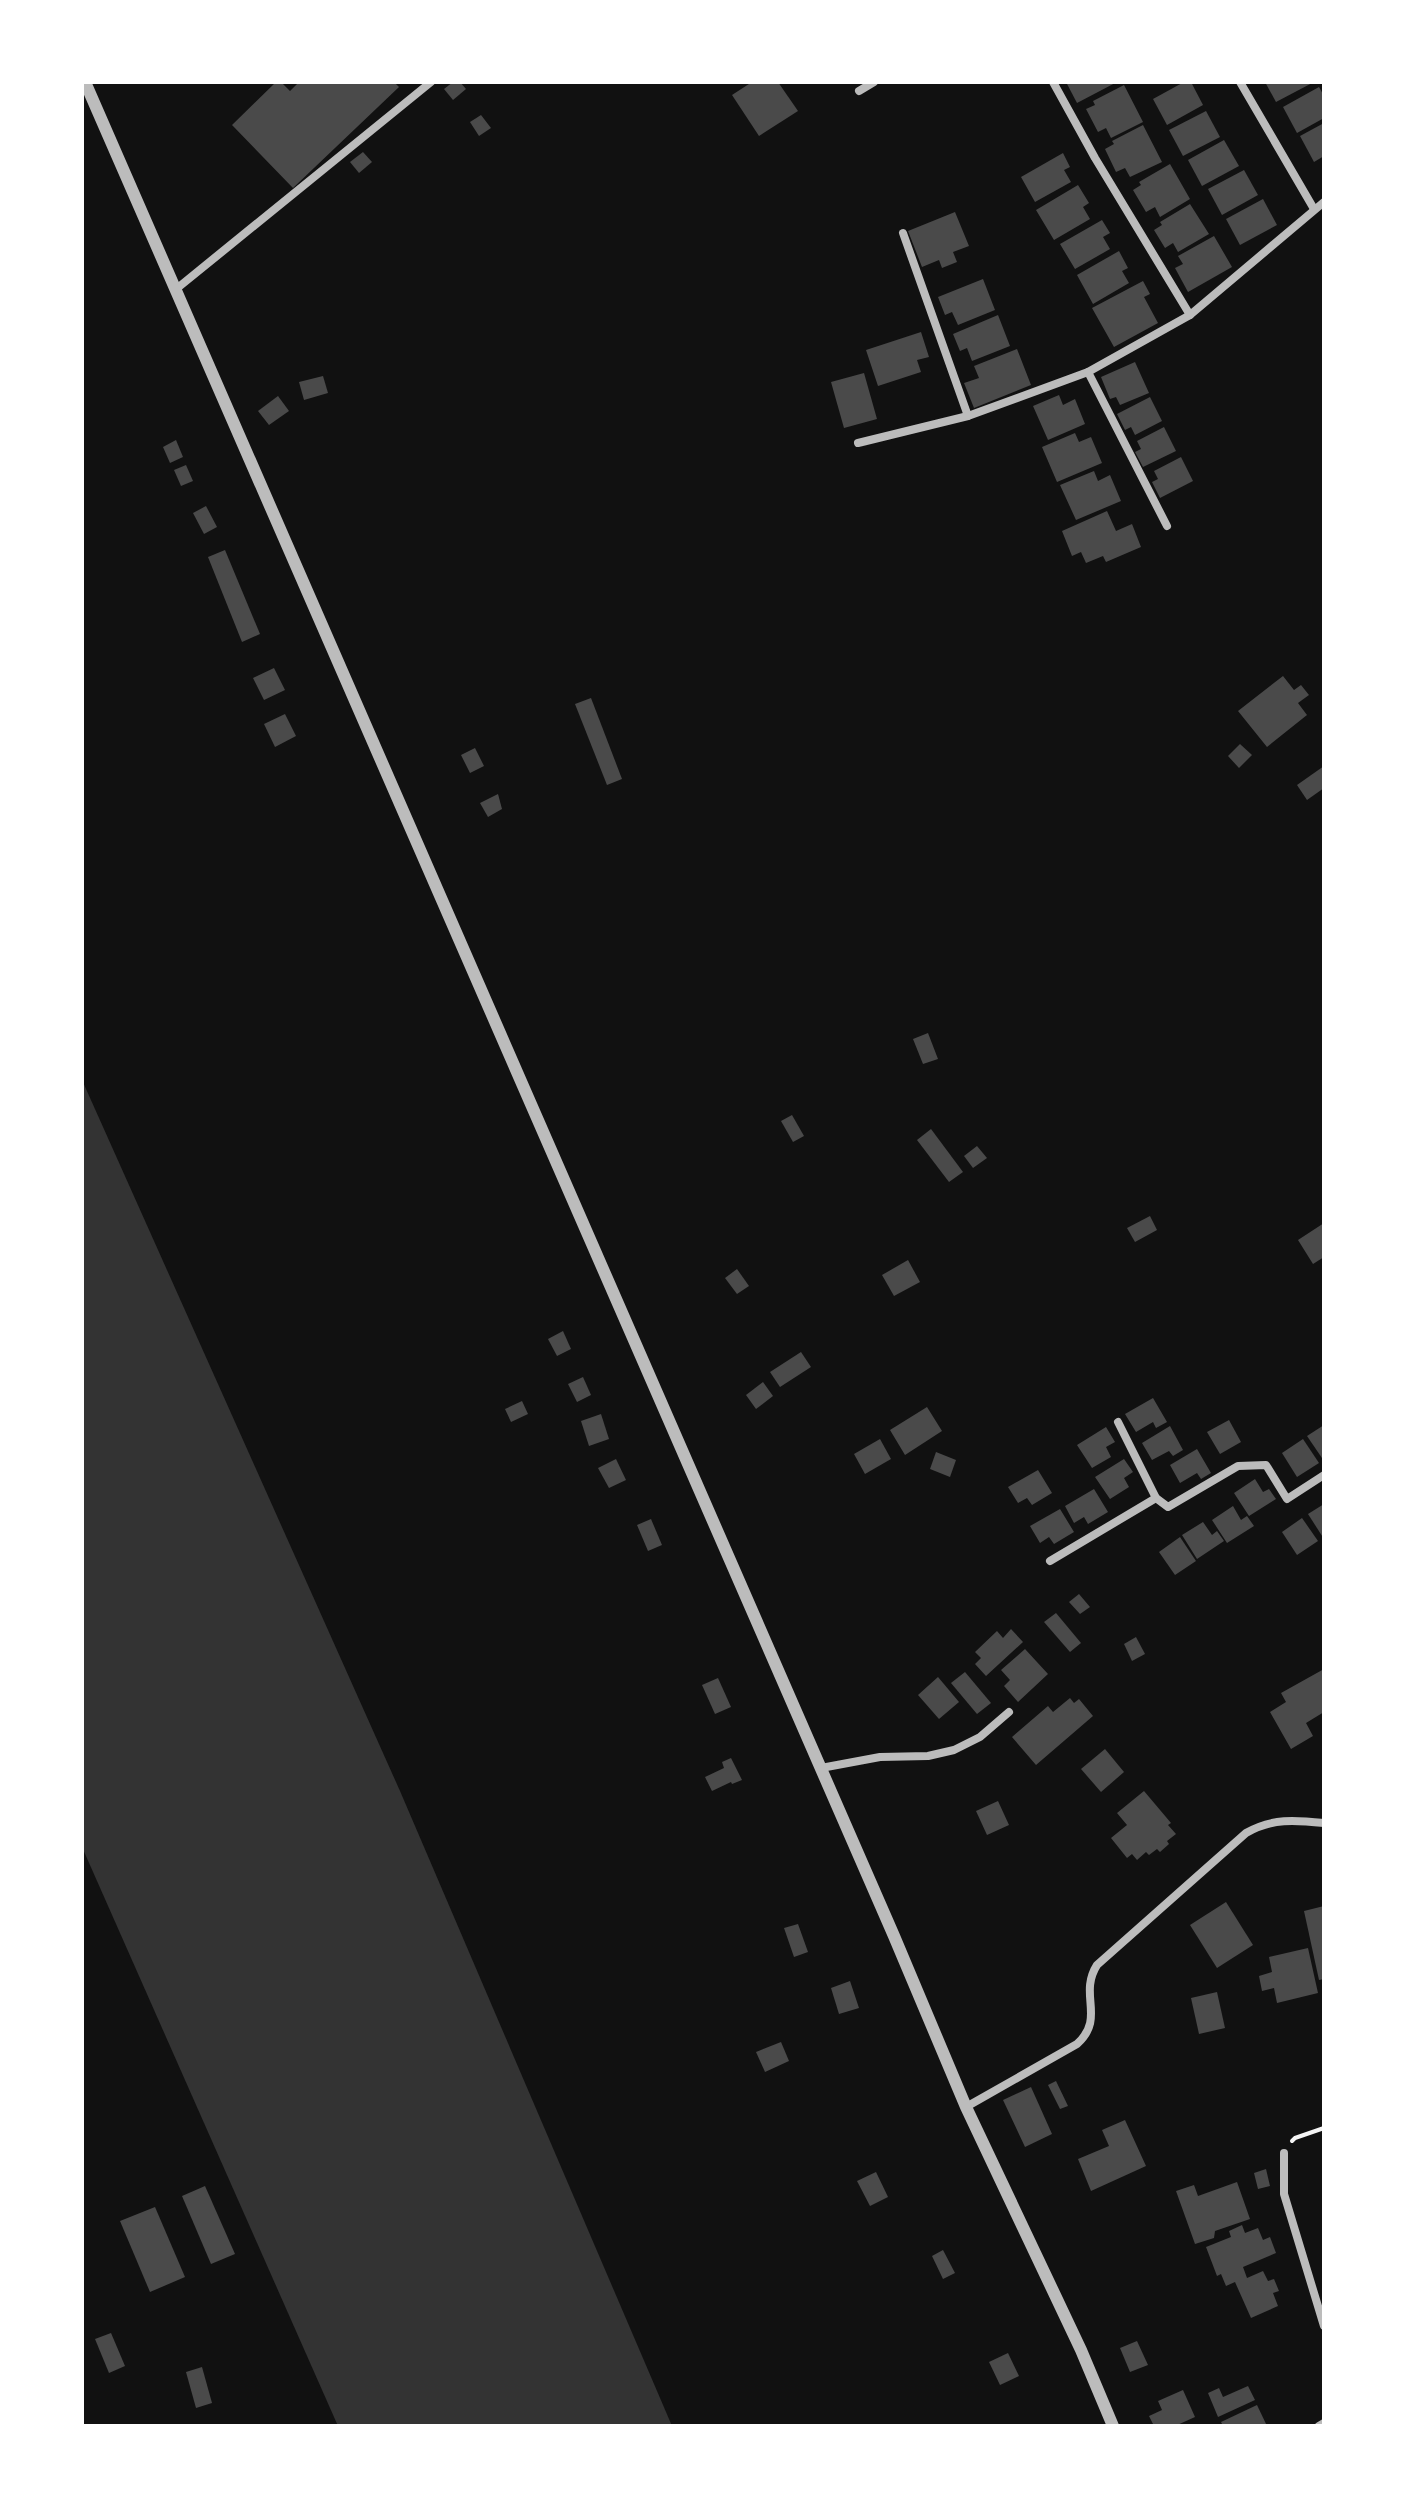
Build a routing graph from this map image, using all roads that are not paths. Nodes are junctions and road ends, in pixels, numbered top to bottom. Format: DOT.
graph roads {
  1 [pos="85,82"];
  2 [pos="431,82"];
  3 [pos="874,82"];
  4 [pos="1053,82"];
  5 [pos="1240,82"];
  6 [pos="859,91"];
  7 [pos="1324,202"];
  8 [pos="1314,209"];
  9 [pos="903,233"];
  10 [pos="175,290"];
  11 [pos="1190,315"];
  12 [pos="1088,372"];
  13 [pos="968,416"];
  14 [pos="858,443"];
  15 [pos="1167,526"];
  16 [pos="1118,1422"];
  17 [pos="1324,1475"];
  18 [pos="1156,1498"];
  19 [pos="1050,1561"];
  20 [pos="1009,1712"];
  21 [pos="821,1768"];
  22 [pos="1324,1823"];
  23 [pos="966,2107"];
  24 [pos="1284,2153"];
  25 [pos="1324,2326"];
  26 [pos="1324,2423"];
  27 [pos="1113,2426"];
  28 [pos="1319,2426"];
  1 -- 10 [label="street"];
  2 -- 10 [label="street"];
  3 -- 6 [label="street"];
  4 -- 11 [label="street"];
  5 -- 8 [label="street"];
  7 -- 8 [label="street"];
  8 -- 11 [label="street"];
  9 -- 13 [label="street"];
  10 -- 21 [label="street"];
  11 -- 12 [label="street"];
  12 -- 13 [label="street"];
  12 -- 15 [label="street"];
  13 -- 14 [label="street"];
  16 -- 18 [label="street"];
  17 -- 18 [label="street"];
  18 -- 19 [label="street"];
  20 -- 21 [label="street"];
  21 -- 23 [label="street"];
  22 -- 23 [label="street"];
  23 -- 27 [label="street"];
  24 -- 25 [label="street"];
  26 -- 28 [label="street"];
}
